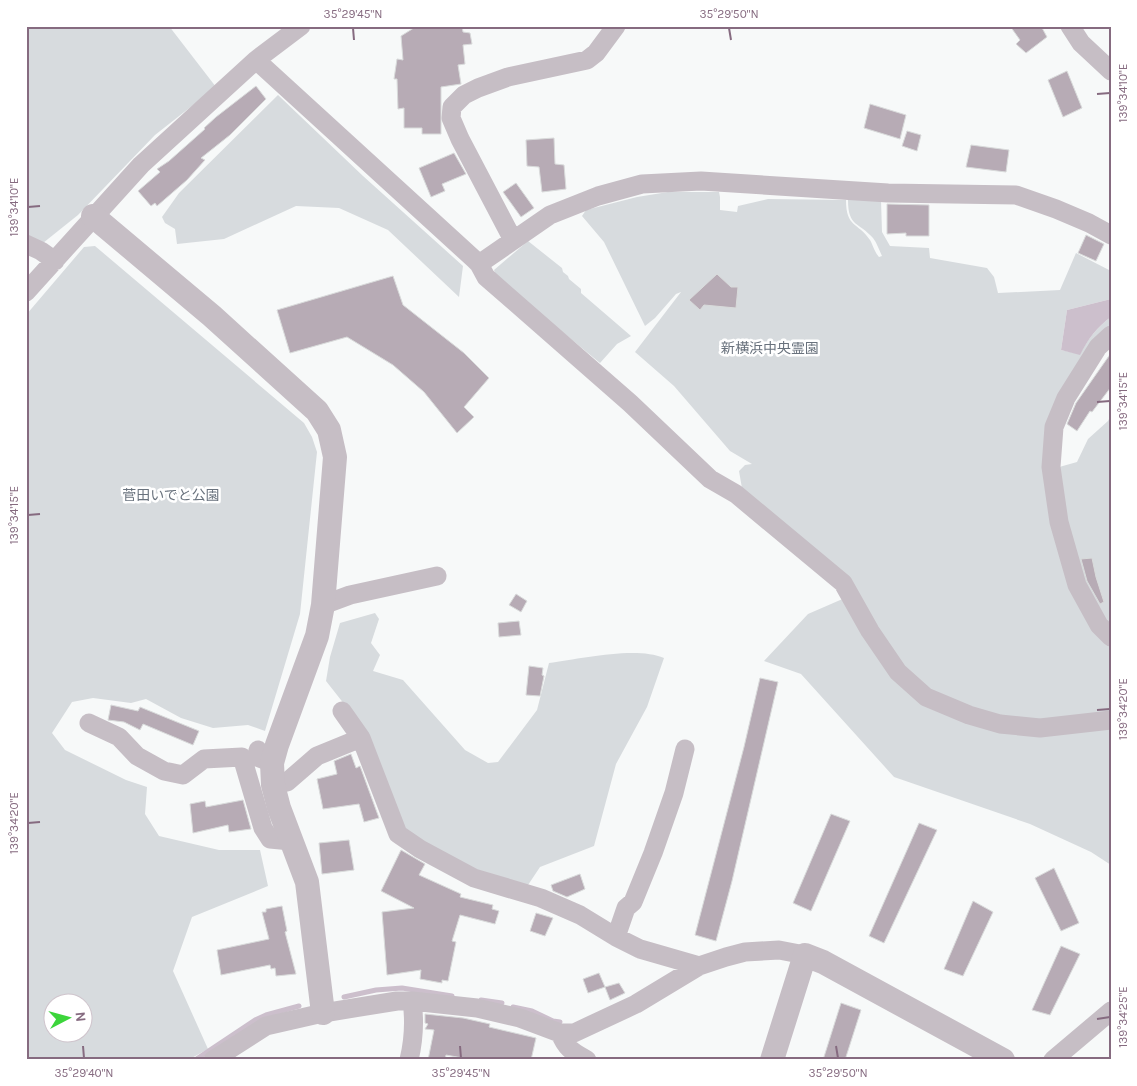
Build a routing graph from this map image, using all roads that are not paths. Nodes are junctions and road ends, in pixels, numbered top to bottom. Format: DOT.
graph roads {
  1 [pos="301,26"];
  2 [pos="616,26"];
  3 [pos="1070,26"];
  4 [pos="256,60"];
  5 [pos="1111,72"];
  6 [pos="93,216"];
  7 [pos="1111,235"];
  8 [pos="513,240"];
  9 [pos="26,244"];
  10 [pos="55,262"];
  11 [pos="479,264"];
  12 [pos="26,292"];
  13 [pos="1111,335"];
  14 [pos="437,576"];
  15 [pos="323,605"];
  16 [pos="1111,637"];
  17 [pos="342,711"];
  18 [pos="1111,720"];
  19 [pos="89,723"];
  20 [pos="361,738"];
  21 [pos="685,749"];
  22 [pos="268,766"];
  23 [pos="292,841"];
  24 [pos="616,937"];
  25 [pos="805,955"];
  26 [pos="699,966"];
  27 [pos="412,1001"];
  28 [pos="1111,1011"];
  29 [pos="323,1013"];
  30 [pos="253,1033"];
  31 [pos="560,1034"];
  32 [pos="213,1060"];
  33 [pos="234,1060"];
  34 [pos="408,1060"];
  35 [pos="587,1060"];
  36 [pos="772,1060"];
  37 [pos="1003,1060"];
  38 [pos="1053,1060"];
  1 -- 4 [label="street"];
  2 -- 8 [label="street"];
  3 -- 5 [label="street"];
  4 -- 6 [label="street"];
  4 -- 11 [label="street"];
  6 -- 10 [label="street"];
  6 -- 15 [label="street"];
  7 -- 8 [label="street"];
  8 -- 11 [label="street"];
  9 -- 10 [label="street"];
  10 -- 12 [label="street"];
  11 -- 18 [label="street"];
  13 -- 16 [label="street"];
  14 -- 15 [label="street"];
  15 -- 22 [label="street"];
  17 -- 20 [label="street"];
  19 -- 23 [label="street"];
  20 -- 22 [label="street"];
  20 -- 24 [label="street"];
  21 -- 24 [label="street"];
  22 -- 23 [label="street"];
  23 -- 29 [label="street"];
  24 -- 26 [label="street"];
  25 -- 26 [label="street"];
  25 -- 36 [label="street"];
  25 -- 37 [label="street"];
  26 -- 31 [label="street"];
  27 -- 29 [label="street"];
  27 -- 31 [label="street"];
  27 -- 34 [label="street"];
  28 -- 38 [label="street"];
  29 -- 30 [label="street"];
  30 -- 32 [label="street"];
  30 -- 33 [label="street"];
  31 -- 35 [label="street"];
}
